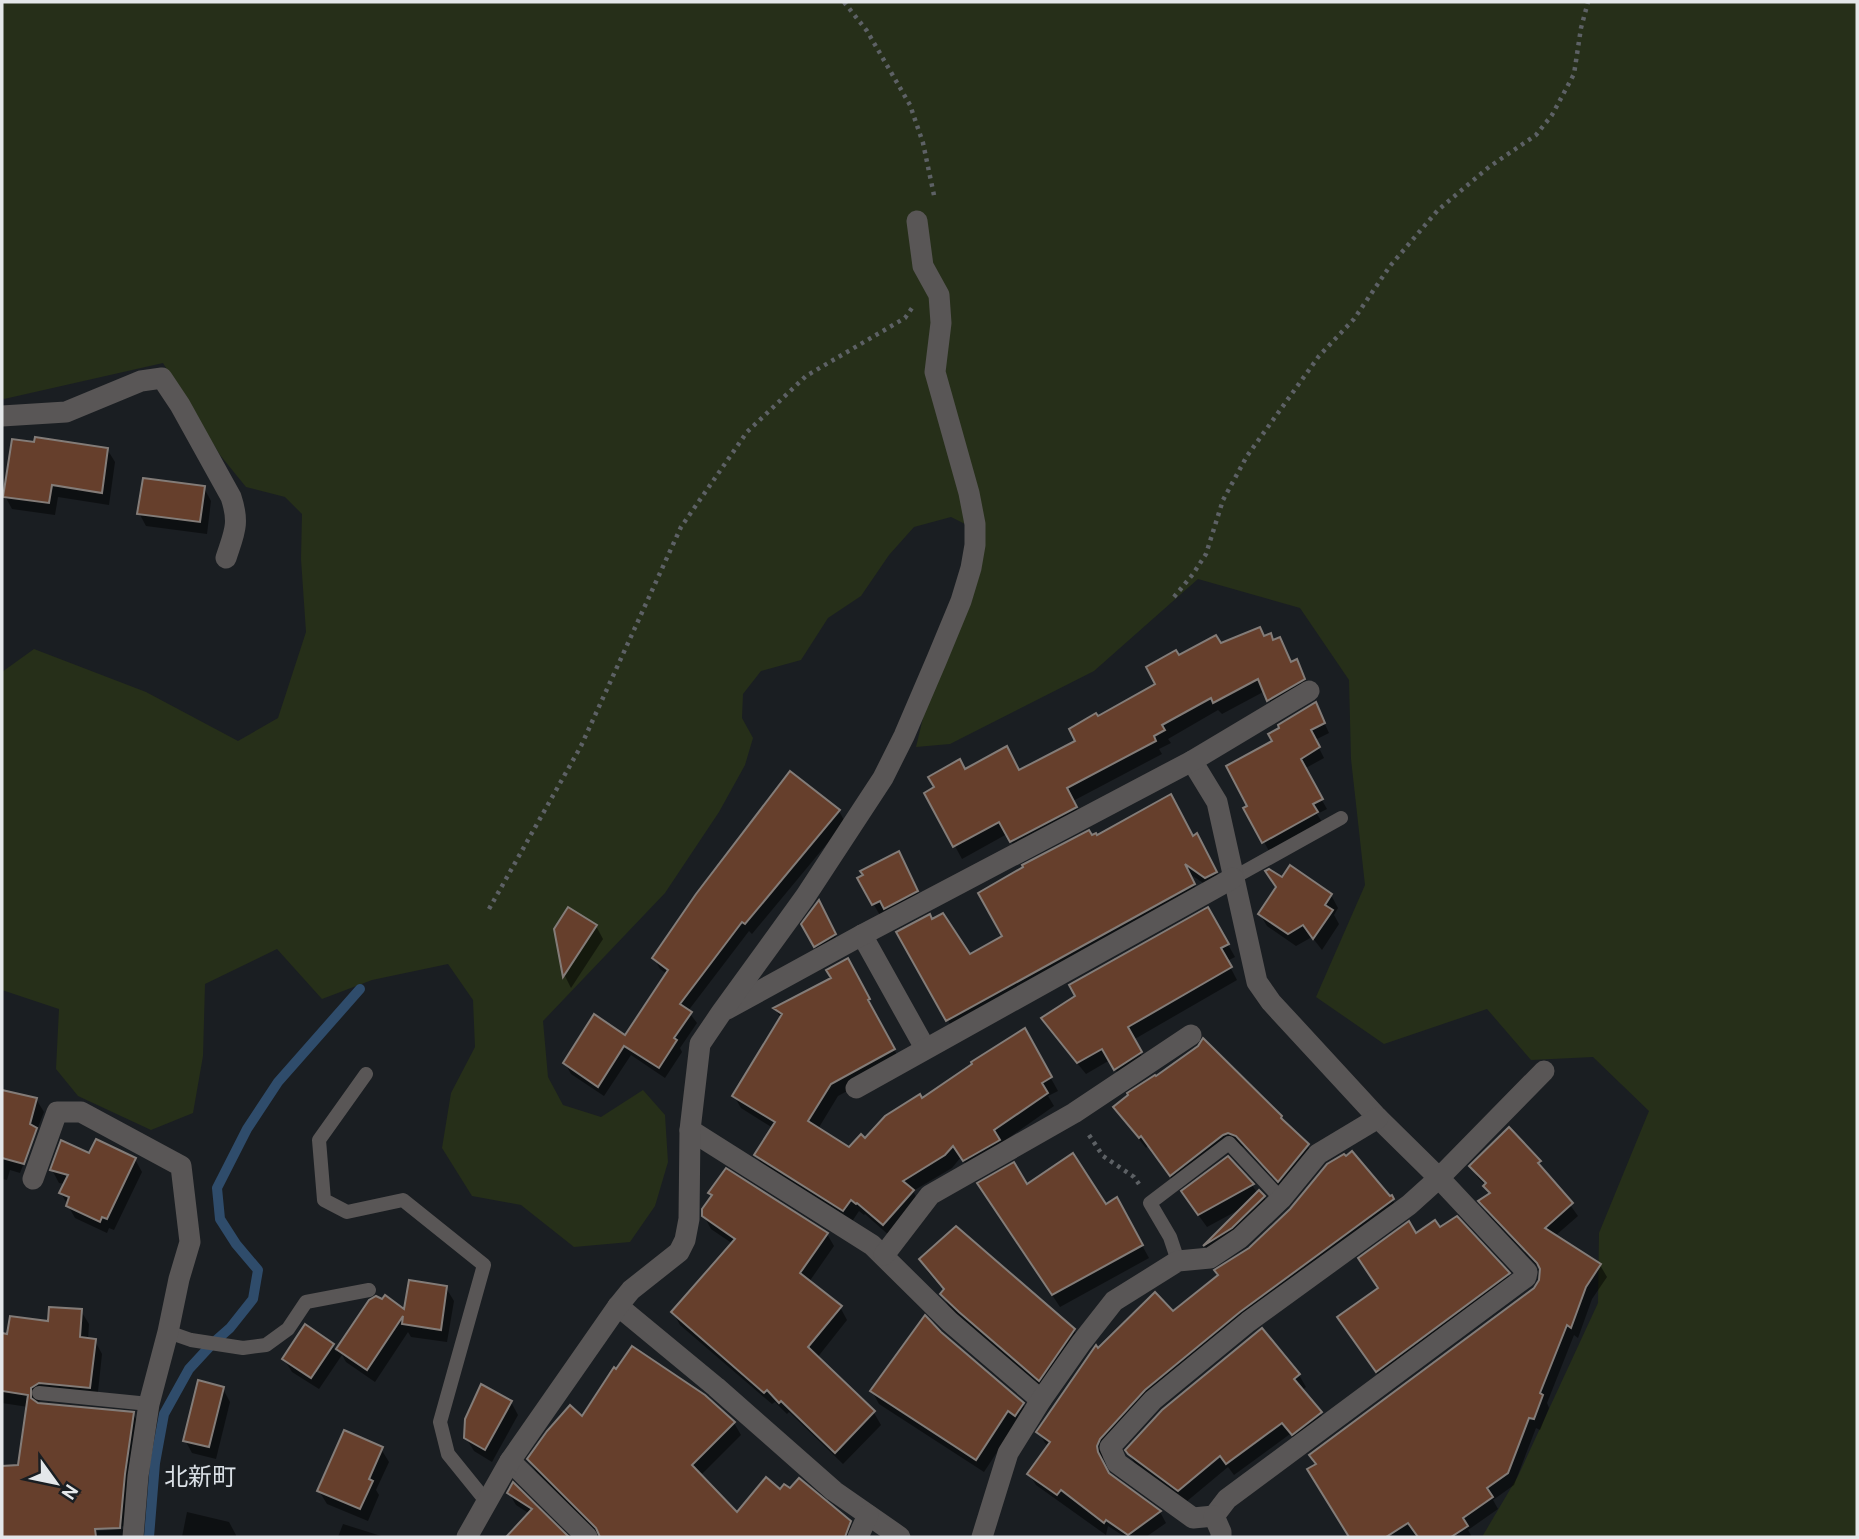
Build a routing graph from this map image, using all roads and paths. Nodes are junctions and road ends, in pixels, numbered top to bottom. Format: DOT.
graph roads {
  1 [pos="844,2"];
  2 [pos="1588,2"];
  3 [pos="937,210"];
  4 [pos="917,221"];
  5 [pos="919,298"];
  6 [pos="2,416"];
  7 [pos="226,558"];
  8 [pos="1174,597"];
  9 [pos="1309,691"];
  10 [pos="1192,761"];
  11 [pos="1342,818"];
  12 [pos="1233,878"];
  13 [pos="489,909"];
  14 [pos="862,935"];
  15 [pos="721,1013"];
  16 [pos="1191,1035"];
  17 [pos="925,1048"];
  18 [pos="1544,1071"];
  19 [pos="366,1074"];
  20 [pos="856,1088"];
  21 [pos="1074,1113"];
  22 [pos="1378,1118"];
  23 [pos="690,1130"];
  24 [pos="1439,1178"];
  25 [pos="33,1179"];
  26 [pos="1281,1199"];
  27 [pos="1150,1203"];
  28 [pos="884,1255"];
  29 [pos="1178,1261"];
  30 [pos="369,1290"];
  31 [pos="618,1306"];
  32 [pos="168,1332"];
  33 [pos="39,1393"];
  34 [pos="1041,1400"];
  35 [pos="149,1404"];
  36 [pos="510,1461"];
  37 [pos="486,1501"];
  38 [pos="868,1515"];
  39 [pos="1214,1516"];
  40 [pos="133,1537"];
  41 [pos="467,1537"];
  42 [pos="587,1537"];
  43 [pos="858,1537"];
  44 [pos="900,1537"];
  45 [pos="982,1537"];
  46 [pos="1221,1537"];
  1 -- 3 [label="path"];
  2 -- 8 [label="path"];
  4 -- 15 [label="street"];
  5 -- 13 [label="path"];
  6 -- 7 [label="street"];
  9 -- 10 [label="street"];
  10 -- 12 [label="street"];
  10 -- 14 [label="street"];
  11 -- 12 [label="lane"];
  12 -- 17 [label="street"];
  12 -- 22 [label="street"];
  14 -- 15 [label="street"];
  14 -- 17 [label="street"];
  15 -- 23 [label="street"];
  16 -- 21 [label="street"];
  17 -- 20 [label="street"];
  18 -- 24 [label="street"];
  19 -- 37 [label="lane"];
  21 -- 27 [label="path"];
  21 -- 28 [label="street"];
  22 -- 24 [label="street"];
  22 -- 26 [label="street"];
  23 -- 28 [label="street"];
  23 -- 31 [label="street"];
  24 -- 39 [label="street"];
  24 -- 39 [label="street"];
  25 -- 32 [label="street"];
  26 -- 27 [label="lane"];
  26 -- 29 [label="street"];
  27 -- 29 [label="lane"];
  28 -- 34 [label="street"];
  29 -- 34 [label="street"];
  30 -- 32 [label="lane"];
  31 -- 36 [label="street"];
  31 -- 38 [label="street"];
  32 -- 35 [label="street"];
  33 -- 35 [label="lane"];
  34 -- 45 [label="street"];
  35 -- 40 [label="street"];
  36 -- 37 [label="street"];
  36 -- 42 [label="street"];
  37 -- 41 [label="street"];
  38 -- 43 [label="street"];
  38 -- 44 [label="street"];
  39 -- 46 [label="street"];
}
